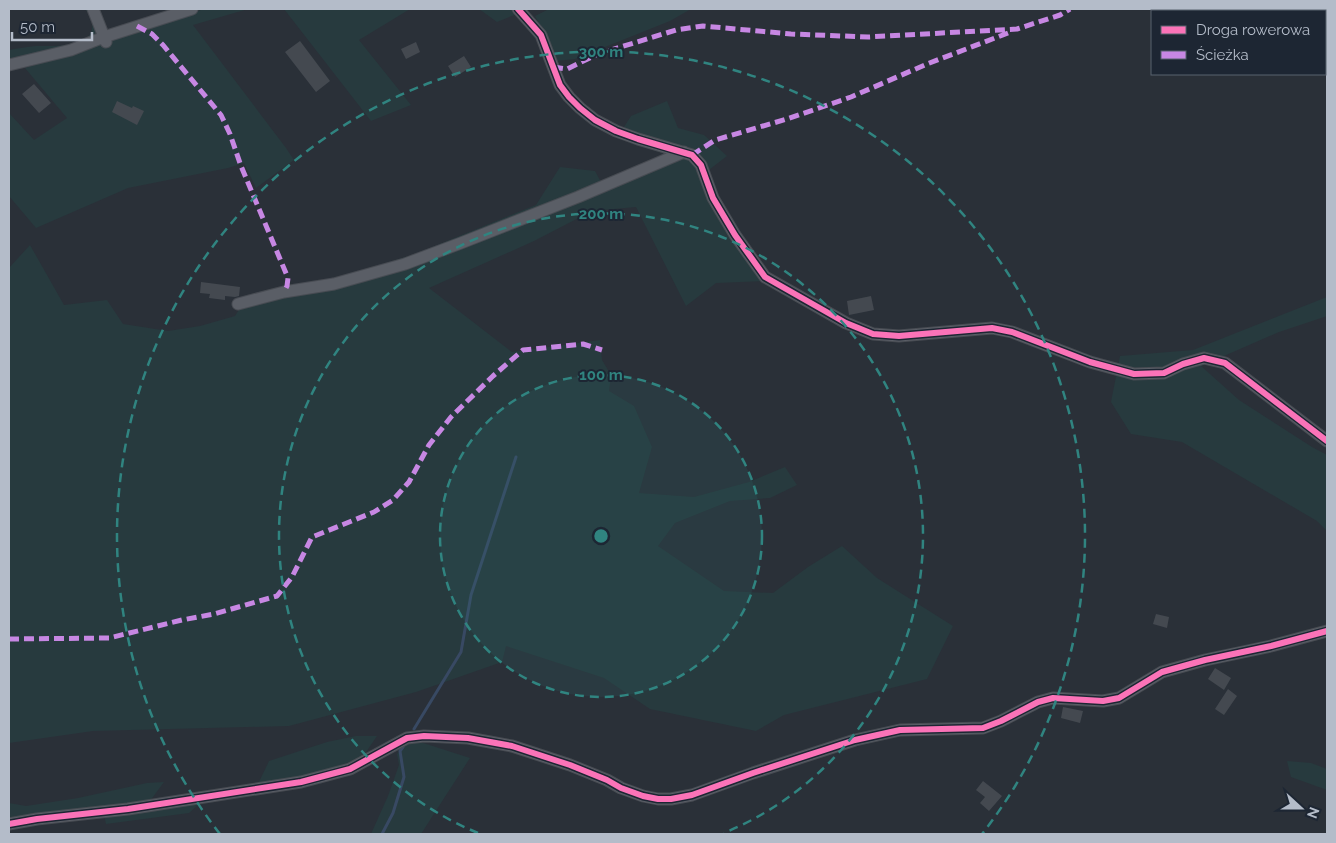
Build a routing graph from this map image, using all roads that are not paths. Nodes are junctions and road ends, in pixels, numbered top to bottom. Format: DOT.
graph roads {
  1 [pos="93,9"];
  2 [pos="192,9"];
  3 [pos="518,9"];
  4 [pos="105,40"];
  5 [pos="9,65"];
  6 [pos="684,152"];
  7 [pos="238,304"];
  8 [pos="1327,442"];
  9 [pos="1327,631"];
  10 [pos="9,824"];
  1 -- 4 [label="street"];
  2 -- 4 [label="street"];
  3 -- 6 [label="street"];
  4 -- 5 [label="street"];
  6 -- 7 [label="street"];
  6 -- 8 [label="street"];
  9 -- 10 [label="street"];
}
